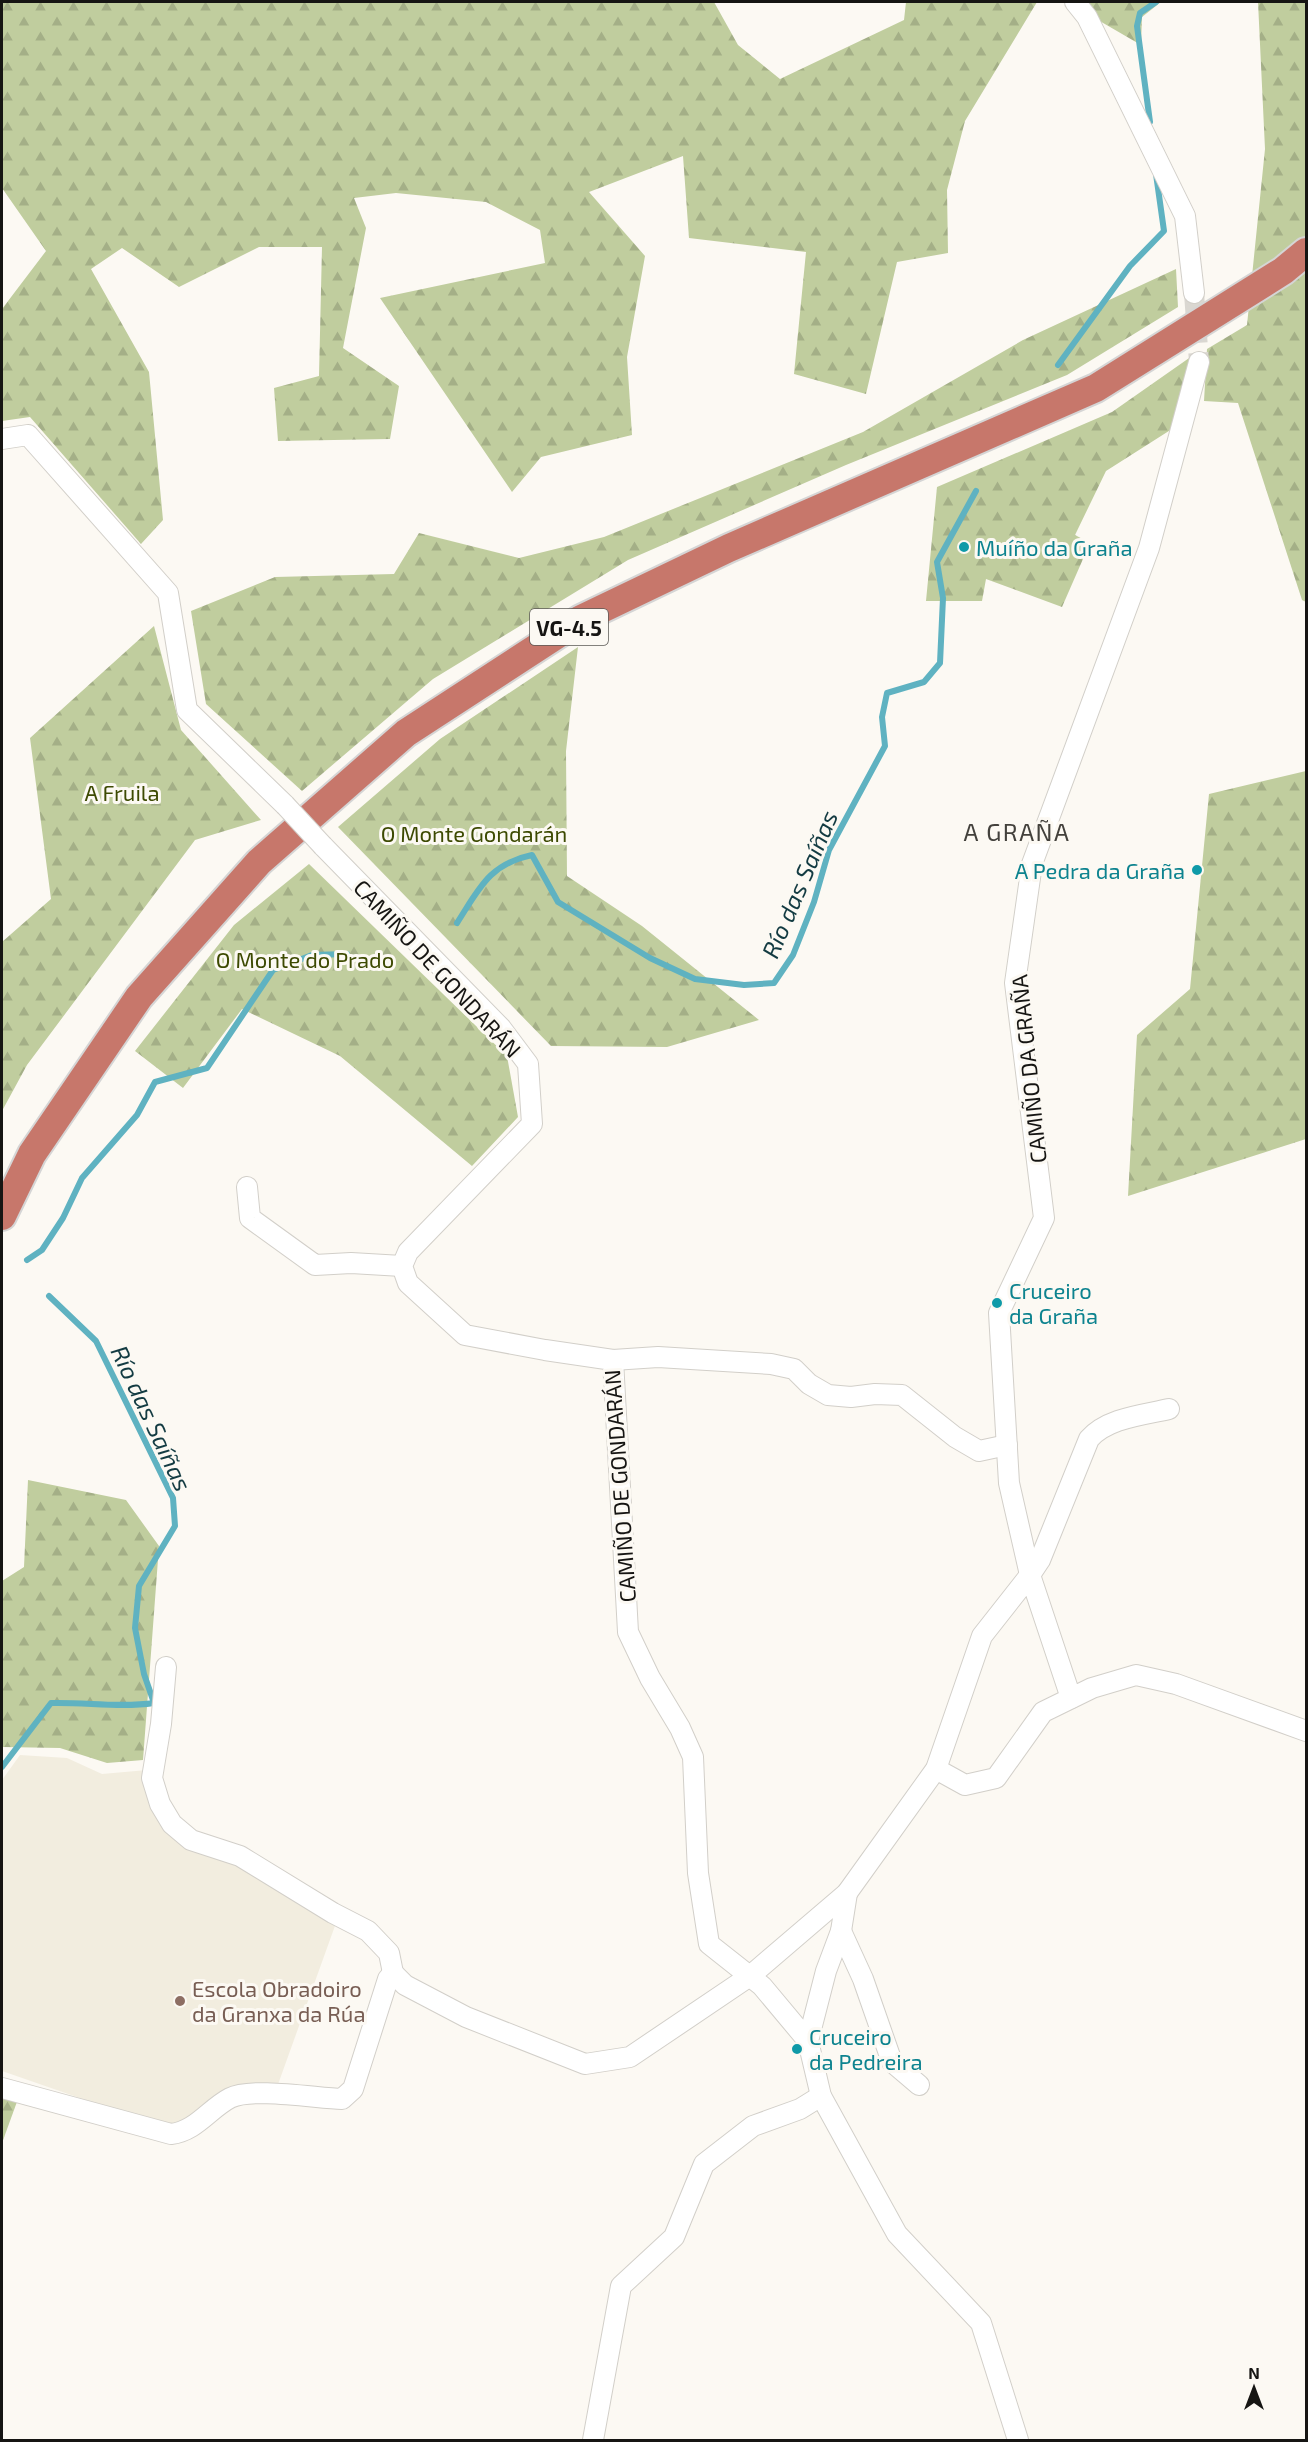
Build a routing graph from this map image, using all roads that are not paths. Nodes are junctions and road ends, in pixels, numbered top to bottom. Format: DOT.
graph roads {
  1 [pos="1075,2"];
  2 [pos="1306,252"];
  3 [pos="1194,292"];
  4 [pos="1199,362"];
  5 [pos="2,439"];
  6 [pos="247,1187"];
  7 [pos="2,1216"];
  8 [pos="402,1266"];
  9 [pos="613,1360"];
  10 [pos="1169,1409"];
  11 [pos="1007,1444"];
  12 [pos="1030,1575"];
  13 [pos="166,1667"];
  14 [pos="1071,1698"];
  15 [pos="1306,1731"];
  16 [pos="936,1769"];
  17 [pos="847,1893"];
  18 [pos="841,1931"];
  19 [pos="393,1973"];
  20 [pos="750,1976"];
  21 [pos="808,2041"];
  22 [pos="919,2085"];
  23 [pos="2,2088"];
  24 [pos="821,2096"];
  25 [pos="593,2440"];
  26 [pos="1018,2440"];
  1 -- 3 [label="street"];
  2 -- 7 [label="highway, VG-4.5"];
  4 -- 11 [label="street, CAMIÑO DA GRAÑA"];
  5 -- 8 [label="street, CAMIÑO DE GONDARÁN, bridge"];
  6 -- 8 [label="street"];
  8 -- 9 [label="street, CAMIÑO DE GONDARÁN"];
  9 -- 11 [label="street"];
  9 -- 20 [label="street, CAMIÑO DE GONDARÁN"];
  10 -- 12 [label="street"];
  11 -- 12 [label="street, CAMIÑO DA GRAÑA"];
  12 -- 14 [label="street, CAMIÑO DA GRAÑA"];
  12 -- 16 [label="street"];
  13 -- 19 [label="street"];
  14 -- 15 [label="street"];
  14 -- 16 [label="street"];
  16 -- 17 [label="street"];
  17 -- 18 [label="street"];
  17 -- 20 [label="street"];
  18 -- 21 [label="street"];
  18 -- 22 [label="street"];
  19 -- 20 [label="street"];
  19 -- 23 [label="street"];
  20 -- 21 [label="street, CAMIÑO DE GONDARÁN"];
  21 -- 24 [label="street"];
  24 -- 25 [label="street"];
  24 -- 26 [label="street"];
}
